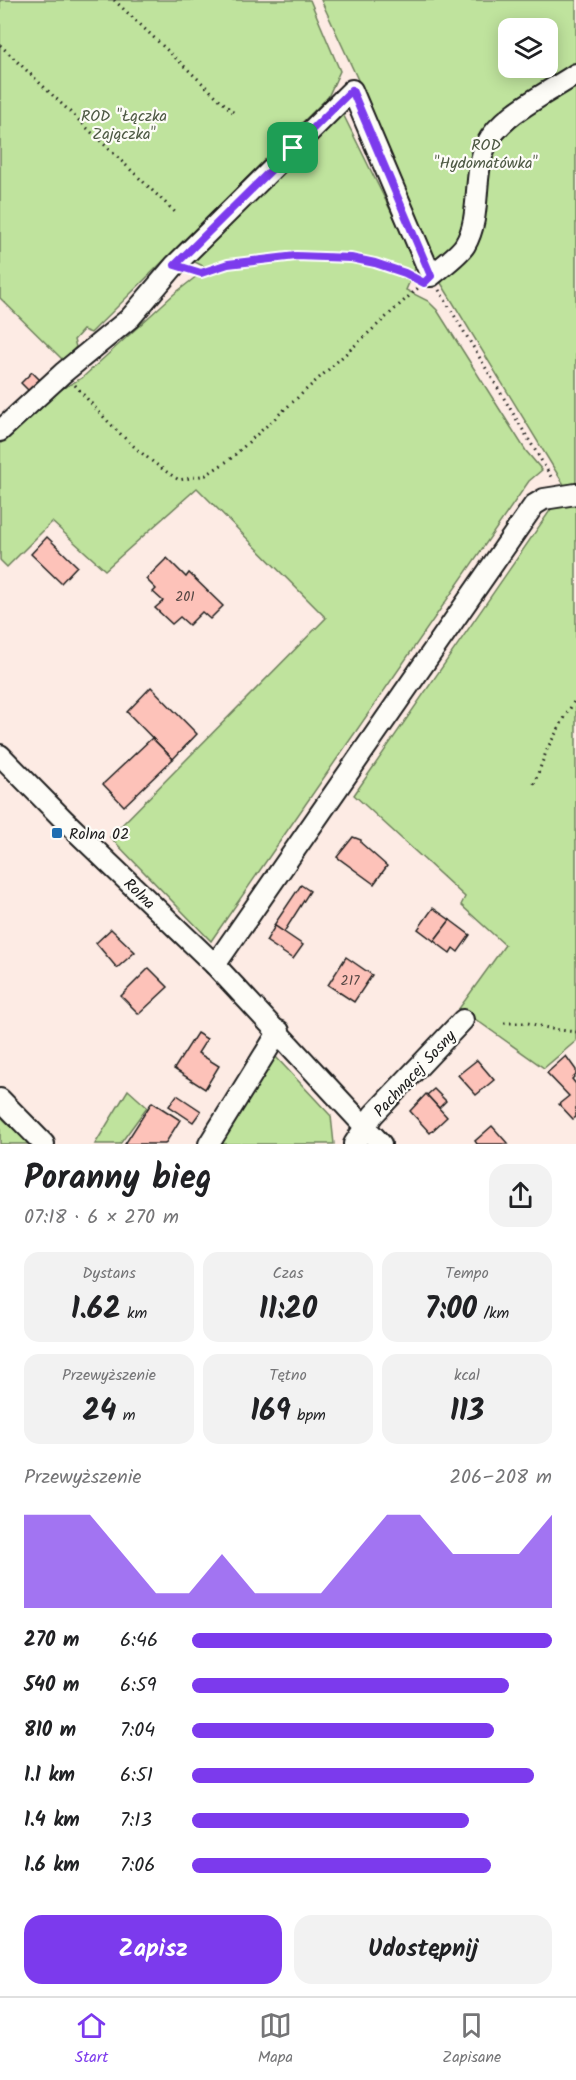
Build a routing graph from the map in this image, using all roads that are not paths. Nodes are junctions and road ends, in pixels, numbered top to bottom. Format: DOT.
graph roads {
  1 [pos="576,74"];
  2 [pos="0,431"];
  3 [pos="569,494"];
  4 [pos="0,755"];
  5 [pos="215,965"];
  6 [pos="464,1020"];
  7 [pos="279,1031"];
  8 [pos="0,1099"];
  9 [pos="366,1126"];
  10 [pos="44,1144"];
  11 [pos="209,1144"];
  12 [pos="354,1144"];
  13 [pos="381,1144"];
  1 -- 2 [label="street"];
  3 -- 5 [label="street"];
  4 -- 5 [label="street, Rolna"];
  5 -- 7 [label="street, Rolna"];
  6 -- 9 [label="street, Pachnącej Sosny"];
  7 -- 9 [label="street, Rolna"];
  7 -- 11 [label="street"];
  8 -- 10 [label="street"];
  9 -- 12 [label="street, Pachnącej Sosny"];
  9 -- 13 [label="street, Rolna"];
}
